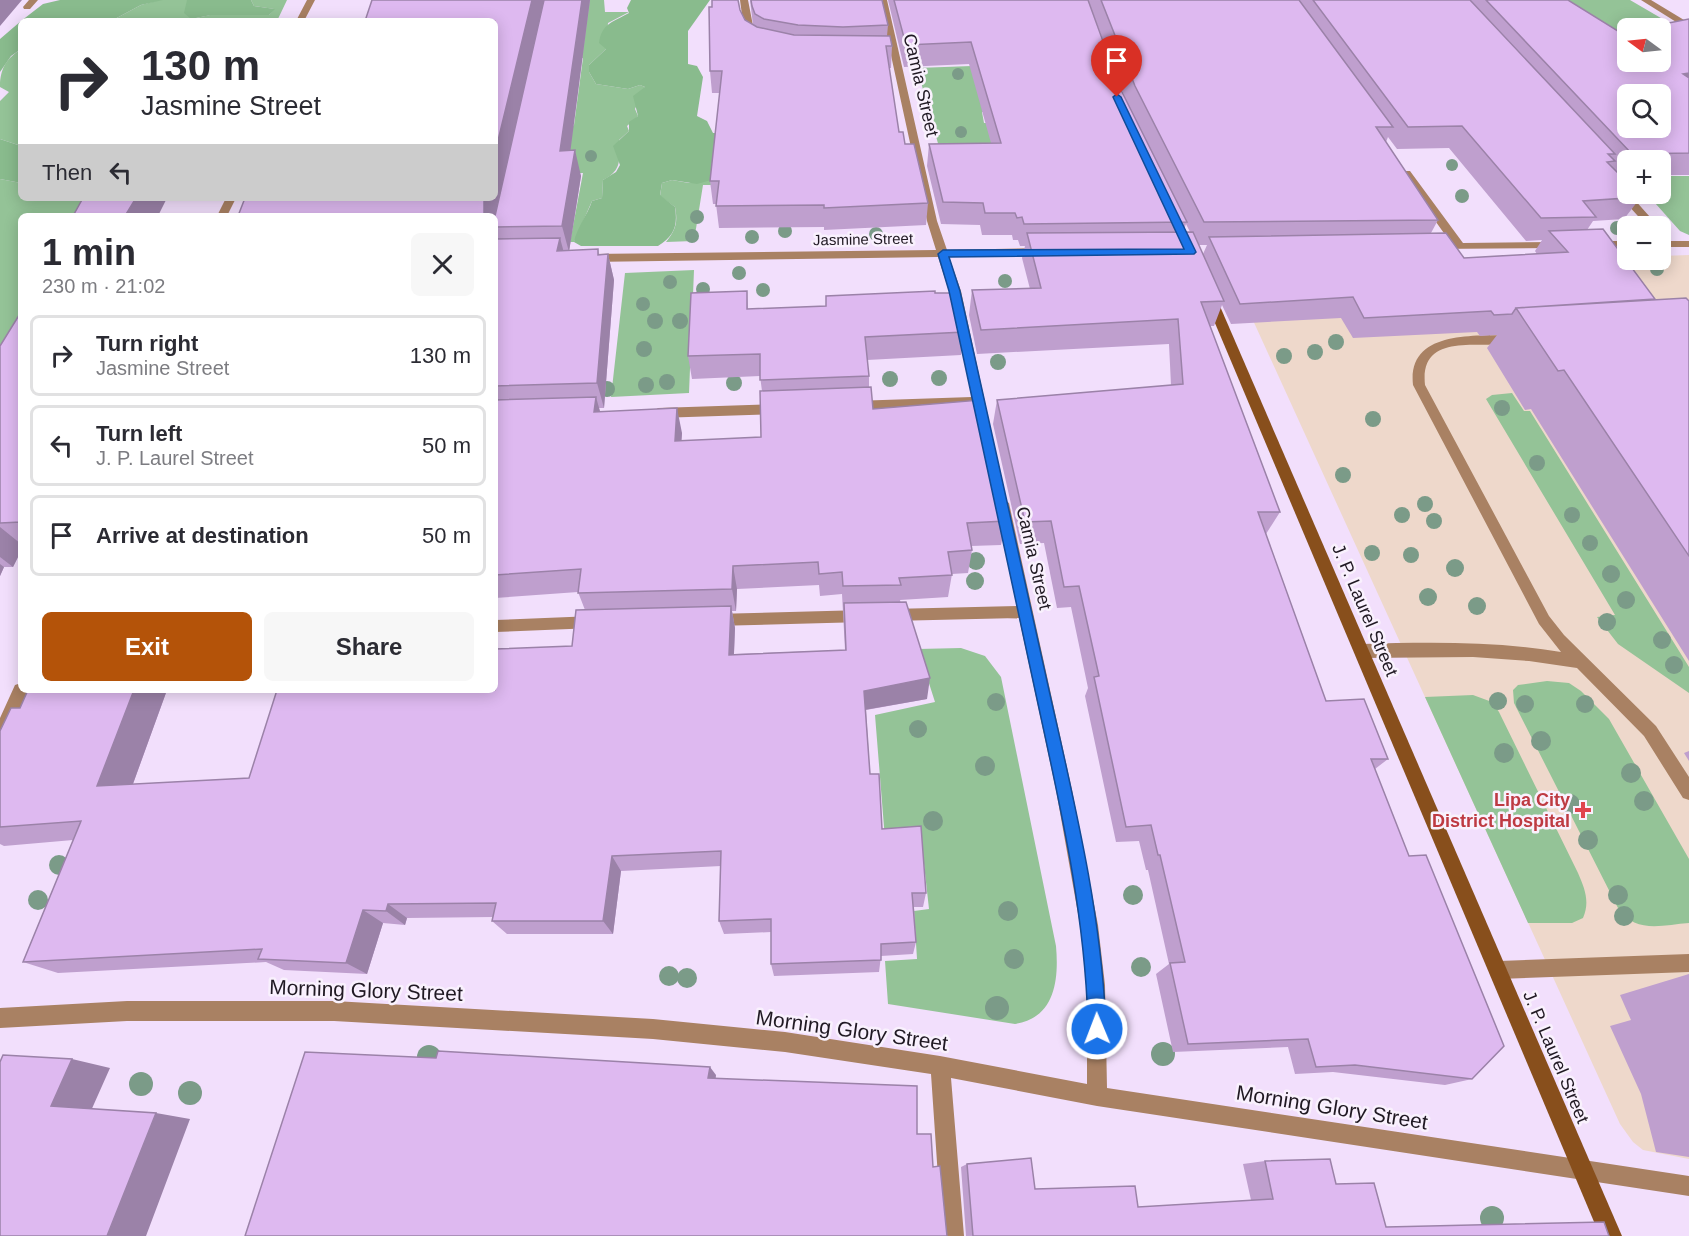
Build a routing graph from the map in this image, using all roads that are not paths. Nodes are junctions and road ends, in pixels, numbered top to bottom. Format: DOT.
graph roads {
  1 [pos="311,0"];
  2 [pos="744,0"];
  3 [pos="883,0"];
  4 [pos="1645,0"];
  5 [pos="302,18"];
  6 [pos="1689,27"];
  7 [pos="764,48"];
  8 [pos="1396,159"];
  9 [pos="1613,183"];
  10 [pos="1644,216"];
  11 [pos="1671,242"];
  12 [pos="1617,244"];
  13 [pos="1689,244"];
  14 [pos="1459,246"];
  15 [pos="1424,247"];
  16 [pos="1059,252"];
  17 [pos="943,254"];
  18 [pos="578,258"];
  19 [pos="1204,284"];
  20 [pos="1527,338"];
  21 [pos="979,401"];
  22 [pos="837,406"];
  23 [pos="790,408"];
  24 [pos="648,413"];
  25 [pos="986,435"];
  26 [pos="999,490"];
  27 [pos="1026,612"];
  28 [pos="696,620"];
  29 [pos="614,622"];
  30 [pos="498,626"];
  31 [pos="1362,651"];
  32 [pos="1584,663"];
  33 [pos="20,693"];
  34 [pos="0,736"];
  35 [pos="1689,792"];
  36 [pos="1689,963"];
  37 [pos="1499,970"];
  38 [pos="0,1018"];
  39 [pos="940,1066"];
  40 [pos="1097,1096"];
  41 [pos="1582,1169"];
  42 [pos="1689,1186"];
  43 [pos="953,1236"];
  44 [pos="1611,1236"];
  1 -- 5 [label="street"];
  2 -- 7 [label="street"];
  3 -- 17 [label="street, Camia Street"];
  4 -- 6 [label="street"];
  8 -- 14 [label="street"];
  9 -- 10 [label="street"];
  11 -- 13 [label="street"];
  12 -- 14 [label="street"];
  14 -- 15 [label="street"];
  16 -- 17 [label="street, Jasmine Street"];
  17 -- 18 [label="street, Jasmine Street"];
  17 -- 21 [label="street, Camia Street"];
  19 -- 31 [label="street, J. P. Laurel Street"];
  20 -- 32 [label="street"];
  21 -- 22 [label="street"];
  21 -- 25 [label="street, Camia Street"];
  23 -- 24 [label="street"];
  26 -- 27 [label="street, Camia Street"];
  27 -- 28 [label="street"];
  27 -- 40 [label="street, Camia Street"];
  29 -- 30 [label="street"];
  31 -- 32 [label="street"];
  31 -- 37 [label="street, J. P. Laurel Street"];
  32 -- 35 [label="street"];
  33 -- 34 [label="street"];
  36 -- 37 [label="street"];
  37 -- 41 [label="street, J. P. Laurel Street"];
  38 -- 39 [label="street, Morning Glory Street"];
  39 -- 40 [label="street, Morning Glory Street"];
  39 -- 43 [label="street"];
  40 -- 41 [label="street, Morning Glory Street"];
  41 -- 42 [label="street, Morning Glory Street"];
  41 -- 44 [label="street, J. P. Laurel Street"];
}
